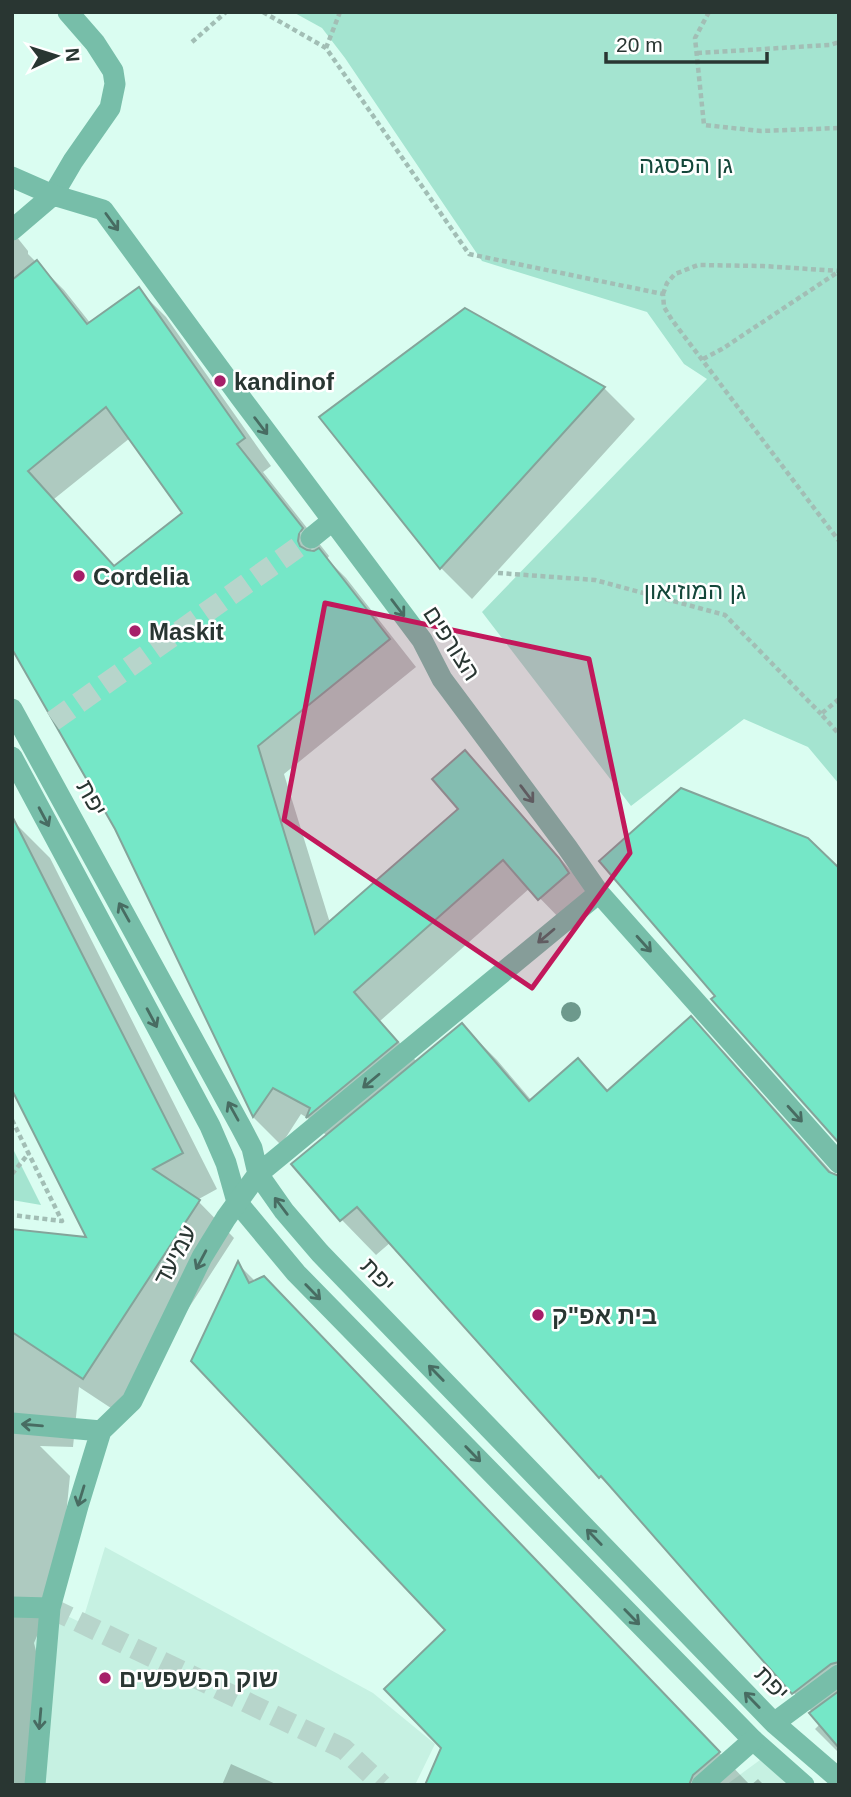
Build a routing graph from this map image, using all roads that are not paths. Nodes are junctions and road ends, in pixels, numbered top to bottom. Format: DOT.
graph roads {
  1 [pos="68,12"];
  2 [pos="12,177"];
  3 [pos="53,195"];
  4 [pos="12,230"];
  5 [pos="332,522"];
  6 [pos="311,538"];
  7 [pos="12,709"];
  8 [pos="12,757"];
  9 [pos="599,893"];
  10 [pos="839,1163"];
  11 [pos="258,1174"];
  12 [pos="237,1202"];
  13 [pos="12,1423"];
  14 [pos="101,1431"];
  15 [pos="12,1607"];
  16 [pos="50,1608"];
  17 [pos="839,1675"];
  18 [pos="774,1723"];
  19 [pos="753,1740"];
  20 [pos="839,1779"];
  21 [pos="34,1785"];
  22 [pos="702,1785"];
  23 [pos="804,1785"];
  1 -- 3 [label="street"];
  2 -- 3 [label="street, הצורפים"];
  3 -- 4 [label="street"];
  3 -- 5 [label="street, הצורפים, one-way"];
  5 -- 6 [label="street"];
  5 -- 9 [label="street, הצורפים, one-way"];
  11 -- 7 [label="street, יפת, one-way"];
  8 -- 12 [label="street, יפת, one-way"];
  9 -- 10 [label="street, הצורפים, one-way"];
  9 -- 11 [label="street, עמיעד, one-way"];
  11 -- 12 [label="street, עמיעד"];
  18 -- 11 [label="street, יפת, one-way"];
  12 -- 14 [label="street, עמיעד, one-way"];
  12 -- 19 [label="street, יפת, one-way"];
  14 -- 13 [label="street, one-way"];
  14 -- 16 [label="street, עמיעד, one-way"];
  15 -- 16 [label="street"];
  16 -- 21 [label="street, עמיעד, one-way"];
  17 -- 18 [label="street"];
  18 -- 20 [label="street, יפת"];
  19 -- 22 [label="street"];
  19 -- 23 [label="street, יפת"];
}
